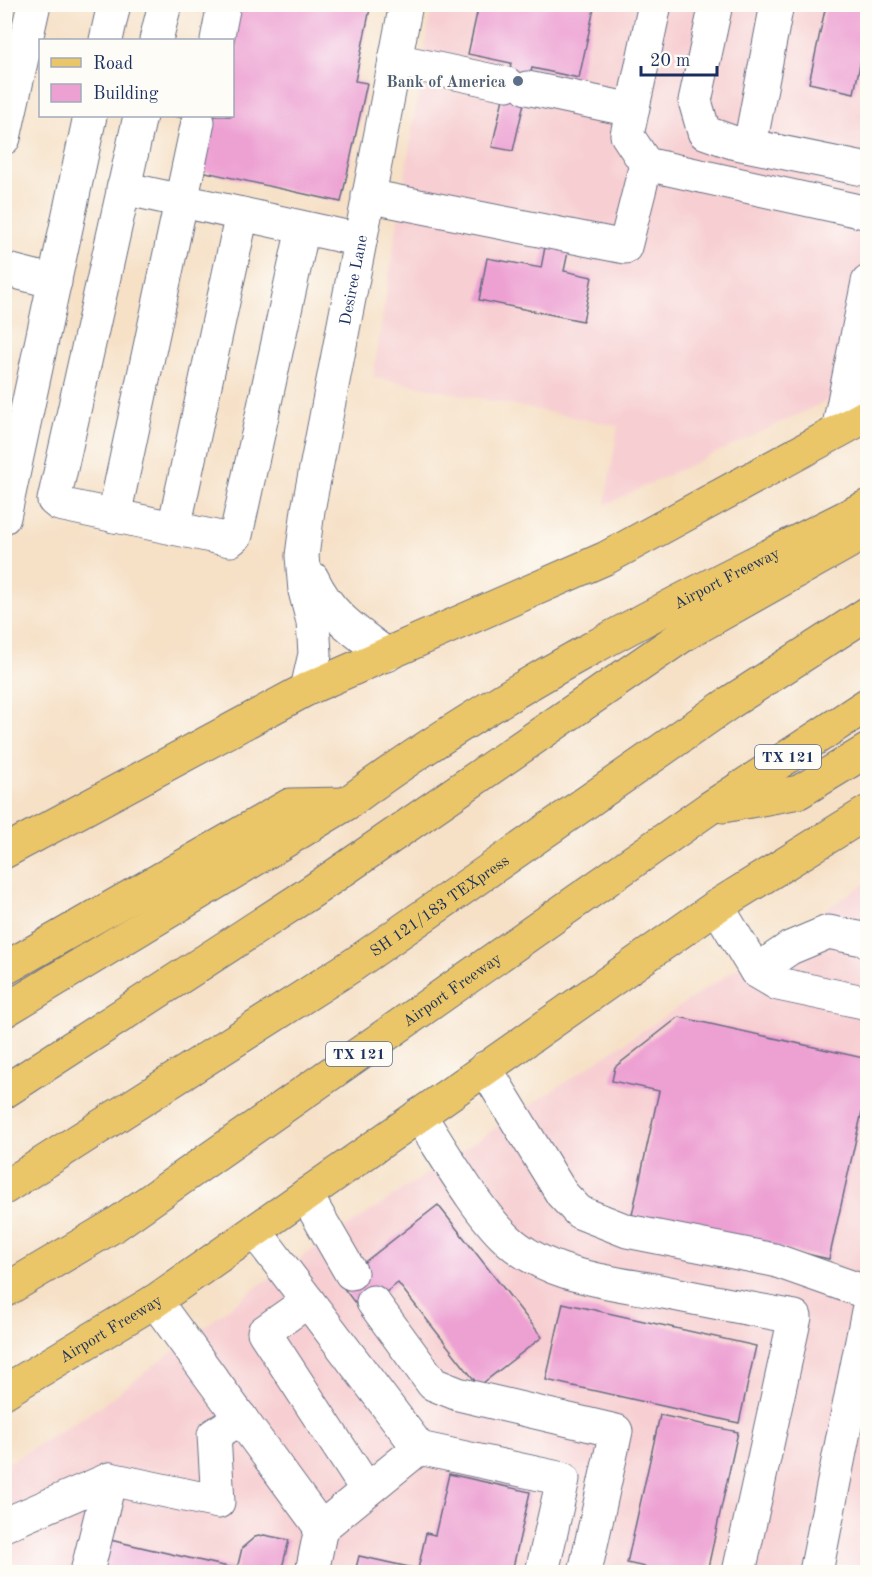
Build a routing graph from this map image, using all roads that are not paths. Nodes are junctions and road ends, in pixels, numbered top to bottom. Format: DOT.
graph roads {
  1 [pos="33,4"];
  2 [pos="114,4"];
  3 [pos="165,4"];
  4 [pos="224,4"];
  5 [pos="406,4"];
  6 [pos="655,4"];
  7 [pos="716,4"];
  8 [pos="777,4"];
  9 [pos="106,39"];
  10 [pos="156,39"];
  11 [pos="216,39"];
  12 [pos="395,60"];
  13 [pos="632,110"];
  14 [pos="90,117"];
  15 [pos="140,117"];
  16 [pos="198,122"];
  17 [pos="4,138"];
  18 [pos="750,145"];
  19 [pos="646,164"];
  20 [pos="867,170"];
  21 [pos="123,188"];
  22 [pos="368,196"];
  23 [pos="183,201"];
  24 [pos="867,213"];
  25 [pos="242,214"];
  26 [pos="303,228"];
  27 [pos="360,240"];
  28 [pos="4,269"];
  29 [pos="55,282"];
  30 [pos="867,282"];
  31 [pos="867,416"];
  32 [pos="838,431"];
  33 [pos="867,506"];
  34 [pos="114,516"];
  35 [pos="4,517"];
  36 [pos="174,528"];
  37 [pos="867,531"];
  38 [pos="302,556"];
  39 [pos="867,613"];
  40 [pos="387,655"];
  41 [pos="307,689"];
  42 [pos="867,704"];
  43 [pos="867,750"];
  44 [pos="346,804"];
  45 [pos="708,809"];
  46 [pos="867,812"];
  47 [pos="4,852"];
  48 [pos="717,906"];
  49 [pos="867,940"];
  50 [pos="4,969"];
  51 [pos="756,971"];
  52 [pos="867,1003"];
  53 [pos="4,1011"];
  54 [pos="485,1068"];
  55 [pos="4,1092"];
  56 [pos="419,1115"];
  57 [pos="4,1188"];
  58 [pos="306,1195"];
  59 [pos="255,1231"];
  60 [pos="351,1272"];
  61 [pos="812,1273"];
  62 [pos="4,1291"];
  63 [pos="867,1293"];
  64 [pos="155,1301"];
  65 [pos="308,1301"];
  66 [pos="373,1302"];
  67 [pos="867,1311"];
  68 [pos="795,1317"];
  69 [pos="4,1392"];
  70 [pos="241,1418"];
  71 [pos="419,1448"];
  72 [pos="110,1479"];
  73 [pos="367,1490"];
  74 [pos="4,1525"];
  75 [pos="321,1528"];
  76 [pos="87,1572"];
  77 [pos="312,1572"];
  78 [pos="542,1572"];
  79 [pos="585,1572"];
  80 [pos="739,1572"];
  81 [pos="816,1572"];
  1 -- 17 [label="street"];
  2 -- 9 [label="street"];
  3 -- 10 [label="street"];
  4 -- 11 [label="street"];
  5 -- 12 [label="street, Desiree Lane"];
  6 -- 13 [label="street"];
  7 -- 18 [label="street"];
  8 -- 18 [label="street"];
  12 -- 13 [label="street"];
  12 -- 22 [label="street, Desiree Lane"];
  13 -- 19 [label="street"];
  14 -- 29 [label="street"];
  15 -- 21 [label="street"];
  16 -- 23 [label="street"];
  18 -- 20 [label="street"];
  19 -- 22 [label="street"];
  19 -- 24 [label="street"];
  21 -- 23 [label="street"];
  21 -- 34 [label="street"];
  22 -- 27 [label="street, Desiree Lane"];
  23 -- 25 [label="street"];
  23 -- 34 [label="street"];
  25 -- 26 [label="street"];
  25 -- 36 [label="street"];
  26 -- 27 [label="street"];
  26 -- 36 [label="street"];
  27 -- 38 [label="street, Desiree Lane"];
  28 -- 29 [label="street"];
  29 -- 35 [label="street"];
  30 -- 32 [label="street"];
  31 -- 32 [label="main road"];
  32 -- 40 [label="main road"];
  33 -- 44 [label="main road, Airport Freeway"];
  34 -- 36 [label="street"];
  37 -- 55 [label="main road"];
  38 -- 40 [label="street"];
  38 -- 41 [label="street, Desiree Lane"];
  39 -- 57 [label="main road, SH 121/183 TEXpress"];
  40 -- 41 [label="main road"];
  41 -- 47 [label="main road"];
  42 -- 45 [label="main road, Airport Freeway / TX 121"];
  43 -- 45 [label="main road"];
  44 -- 50 [label="main road"];
  44 -- 53 [label="main road, Airport Freeway"];
  45 -- 62 [label="main road, Airport Freeway / TX 121"];
  46 -- 48 [label="main road, Airport Freeway"];
  48 -- 51 [label="street"];
  48 -- 54 [label="main road, Airport Freeway"];
  49 -- 51 [label="street"];
  51 -- 52 [label="street"];
  54 -- 56 [label="main road, Airport Freeway"];
  54 -- 61 [label="street"];
  56 -- 58 [label="main road, Airport Freeway"];
  56 -- 68 [label="street"];
  58 -- 59 [label="main road, Airport Freeway"];
  58 -- 60 [label="street"];
  59 -- 64 [label="main road, Airport Freeway"];
  59 -- 65 [label="street"];
  61 -- 63 [label="street"];
  61 -- 68 [label="street"];
  64 -- 69 [label="main road, Airport Freeway"];
  64 -- 70 [label="street"];
  65 -- 71 [label="street"];
  65 -- 73 [label="street"];
  66 -- 79 [label="street"];
  67 -- 81 [label="street"];
  68 -- 80 [label="street"];
  70 -- 72 [label="street"];
  70 -- 75 [label="street"];
  71 -- 73 [label="street"];
  71 -- 78 [label="street"];
  72 -- 74 [label="street"];
  72 -- 76 [label="street"];
  73 -- 75 [label="street"];
  75 -- 77 [label="street"];
}
